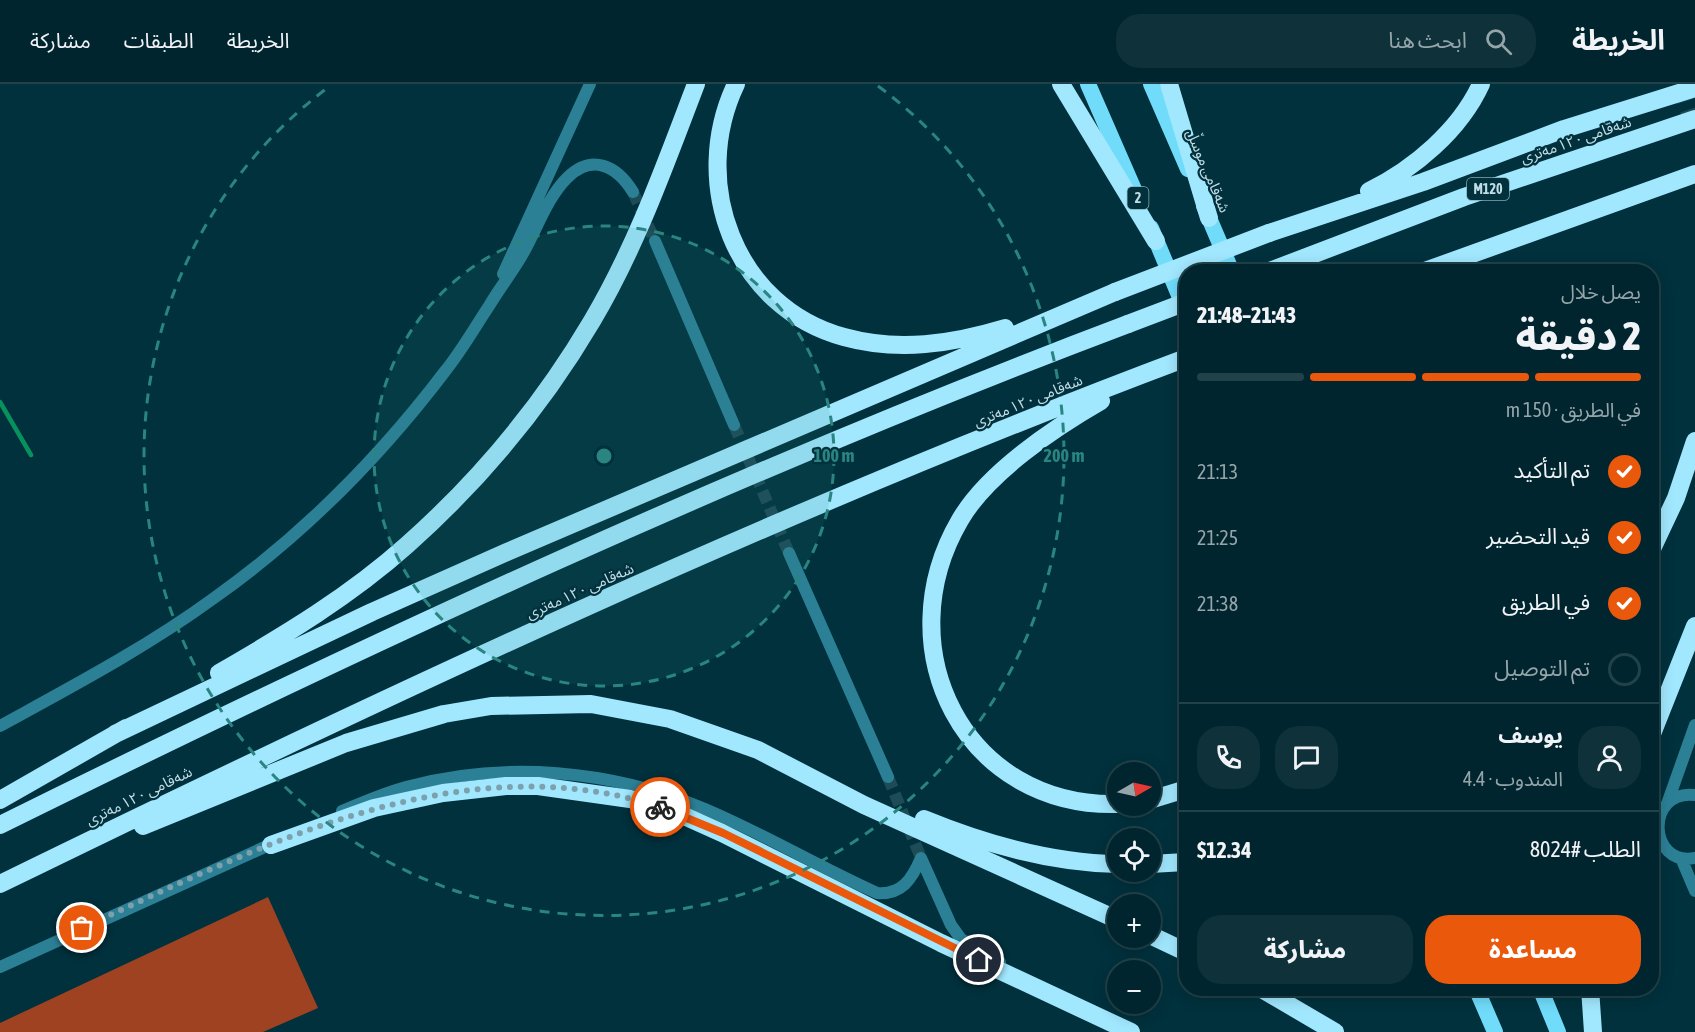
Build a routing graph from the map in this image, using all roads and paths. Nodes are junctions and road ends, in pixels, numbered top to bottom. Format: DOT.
graph roads {
  1 [pos="590,84"];
  2 [pos="696,84"];
  3 [pos="736,84"];
  4 [pos="1061,84"];
  5 [pos="1088,84"];
  6 [pos="1151,84"];
  7 [pos="1169,84"];
  8 [pos="1480,84"];
  9 [pos="1695,88"];
  10 [pos="1695,119"];
  11 [pos="1695,174"];
  12 [pos="633,192"];
  13 [pos="1209,218"];
  14 [pos="1304,221"];
  15 [pos="655,241"];
  16 [pos="1156,241"];
  17 [pos="1188,264"];
  18 [pos="1229,264"];
  19 [pos="1287,264"];
  20 [pos="1444,264"];
  21 [pos="1179,267"];
  22 [pos="1179,295"];
  23 [pos="1179,305"];
  24 [pos="488,307"];
  25 [pos="1075,307"];
  26 [pos="1179,361"];
  27 [pos="1148,372"];
  28 [pos="734,424"];
  29 [pos="1695,441"];
  30 [pos="1659,534"];
  31 [pos="789,553"];
  32 [pos="1695,626"];
  33 [pos="1659,716"];
  34 [pos="1695,725"];
  35 [pos="0,726"];
  36 [pos="115,734"];
  37 [pos="810,776"];
  38 [pos="888,777"];
  39 [pos="1179,791"];
  40 [pos="1695,795"];
  41 [pos="1161,797"];
  42 [pos="0,800"];
  43 [pos="1107,803"];
  44 [pos="1667,804"];
  45 [pos="1659,820"];
  46 [pos="0,825"];
  47 [pos="1659,837"];
  48 [pos="271,845"];
  49 [pos="1680,858"];
  50 [pos="1695,858"];
  51 [pos="1179,862"];
  52 [pos="1107,863"];
  53 [pos="1161,863"];
  54 [pos="0,884"];
  55 [pos="1695,891"];
  56 [pos="1107,915"];
  57 [pos="1161,940"];
  58 [pos="1179,949"];
  59 [pos="0,967"];
  60 [pos="1054,994"];
  61 [pos="1274,996"];
  62 [pos="1479,996"];
  63 [pos="1543,996"];
  64 [pos="1591,996"];
  65 [pos="1131,1032"];
  66 [pos="1335,1032"];
  67 [pos="1495,1032"];
  68 [pos="1558,1032"];
  69 [pos="1593,1032"];
  1 -- 24 [label="street"];
  2 -- 36 [label="highway"];
  3 -- 25 [label="highway"];
  4 -- 16 [label="highway"];
  5 -- 16 [label="highway, 2"];
  6 -- 13 [label="highway, شەقامی موسڵ"];
  7 -- 13 [label="highway"];
  8 -- 14 [label="highway"];
  9 -- 14 [label="highway"];
  10 -- 19 [label="highway, شەقامی ١٢٠ مەتری / M120"];
  11 -- 20 [label="highway"];
  12 -- 24 [label="street"];
  13 -- 18 [label="highway, شەقامی موسڵ"];
  14 -- 17 [label="highway, bridge"];
  15 -- 28 [label="street"];
  16 -- 22 [label="highway, 2"];
  21 -- 25 [label="highway, bridge"];
  23 -- 46 [label="highway, bridge"];
  24 -- 35 [label="street"];
  25 -- 36 [label="highway"];
  26 -- 27 [label="highway, شەقامی ١٢٠ مەتری"];
  27 -- 43 [label="highway"];
  27 -- 54 [label="highway, شەقامی ١٢٠ مەتری"];
  29 -- 30 [label="highway"];
  31 -- 38 [label="street"];
  32 -- 33 [label="highway"];
  34 -- 44 [label="street"];
  36 -- 42 [label="highway"];
  37 -- 52 [label="highway"];
  37 -- 54 [label="highway"];
  37 -- 56 [label="highway"];
  39 -- 41 [label="highway"];
  40 -- 44 [label="street"];
  44 -- 45 [label="street"];
  47 -- 49 [label="street"];
  48 -- 59 [label="street"];
  48 -- 60 [label="highway"];
  48 -- 60 [label="street"];
  49 -- 50 [label="street"];
  49 -- 55 [label="street"];
  51 -- 53 [label="highway"];
  57 -- 58 [label="highway"];
  60 -- 65 [label="highway"];
  61 -- 66 [label="highway"];
  62 -- 67 [label="highway"];
  63 -- 68 [label="highway"];
  64 -- 69 [label="highway"];
}
